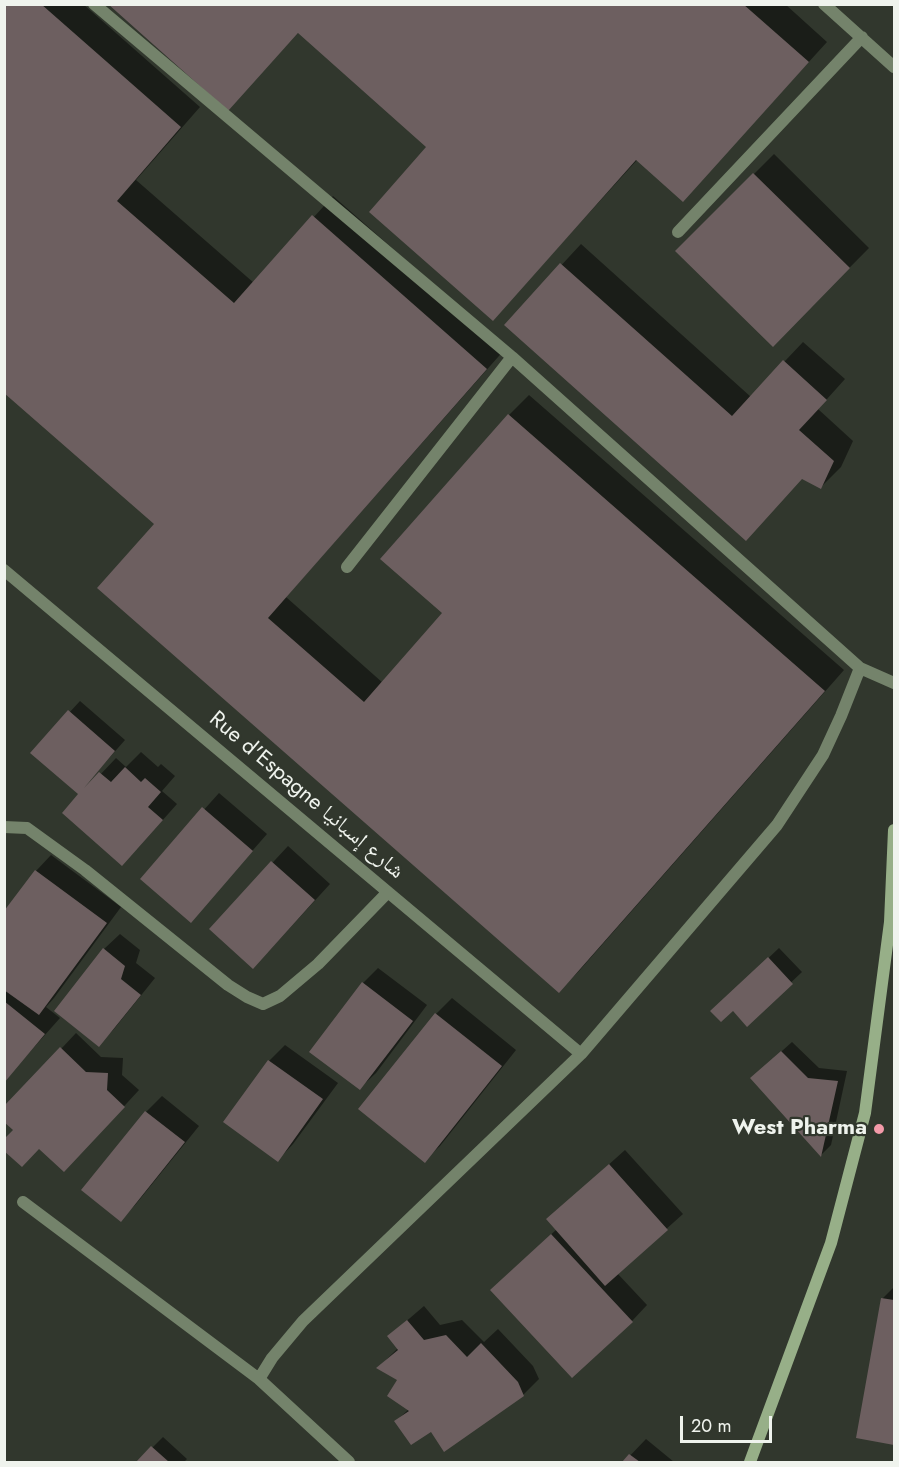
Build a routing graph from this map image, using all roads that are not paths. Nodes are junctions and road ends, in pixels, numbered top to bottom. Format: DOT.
graph roads {
  1 [pos="94,4"];
  2 [pos="824,4"];
  3 [pos="862,37"];
  4 [pos="894,67"];
  5 [pos="678,232"];
  6 [pos="512,357"];
  7 [pos="347,567"];
  8 [pos="4,570"];
  9 [pos="860,668"];
  10 [pos="894,683"];
  11 [pos="4,827"];
  12 [pos="894,830"];
  13 [pos="893,877"];
  14 [pos="388,892"];
  15 [pos="581,1054"];
  16 [pos="23,1202"];
  17 [pos="259,1379"];
  18 [pos="349,1462"];
  19 [pos="750,1462"];
  1 -- 6 [label="street"];
  2 -- 3 [label="street"];
  3 -- 4 [label="street"];
  3 -- 5 [label="street"];
  6 -- 7 [label="street"];
  6 -- 9 [label="street"];
  8 -- 14 [label="street, Rue d'Espagne شارع إسبانيا"];
  9 -- 10 [label="street"];
  9 -- 15 [label="street"];
  11 -- 14 [label="street"];
  12 -- 13 [label="street"];
  13 -- 19 [label="street"];
  14 -- 15 [label="street, Rue d'Espagne شارع إسبانيا"];
  15 -- 17 [label="street"];
  16 -- 17 [label="street"];
  17 -- 18 [label="street"];
}
